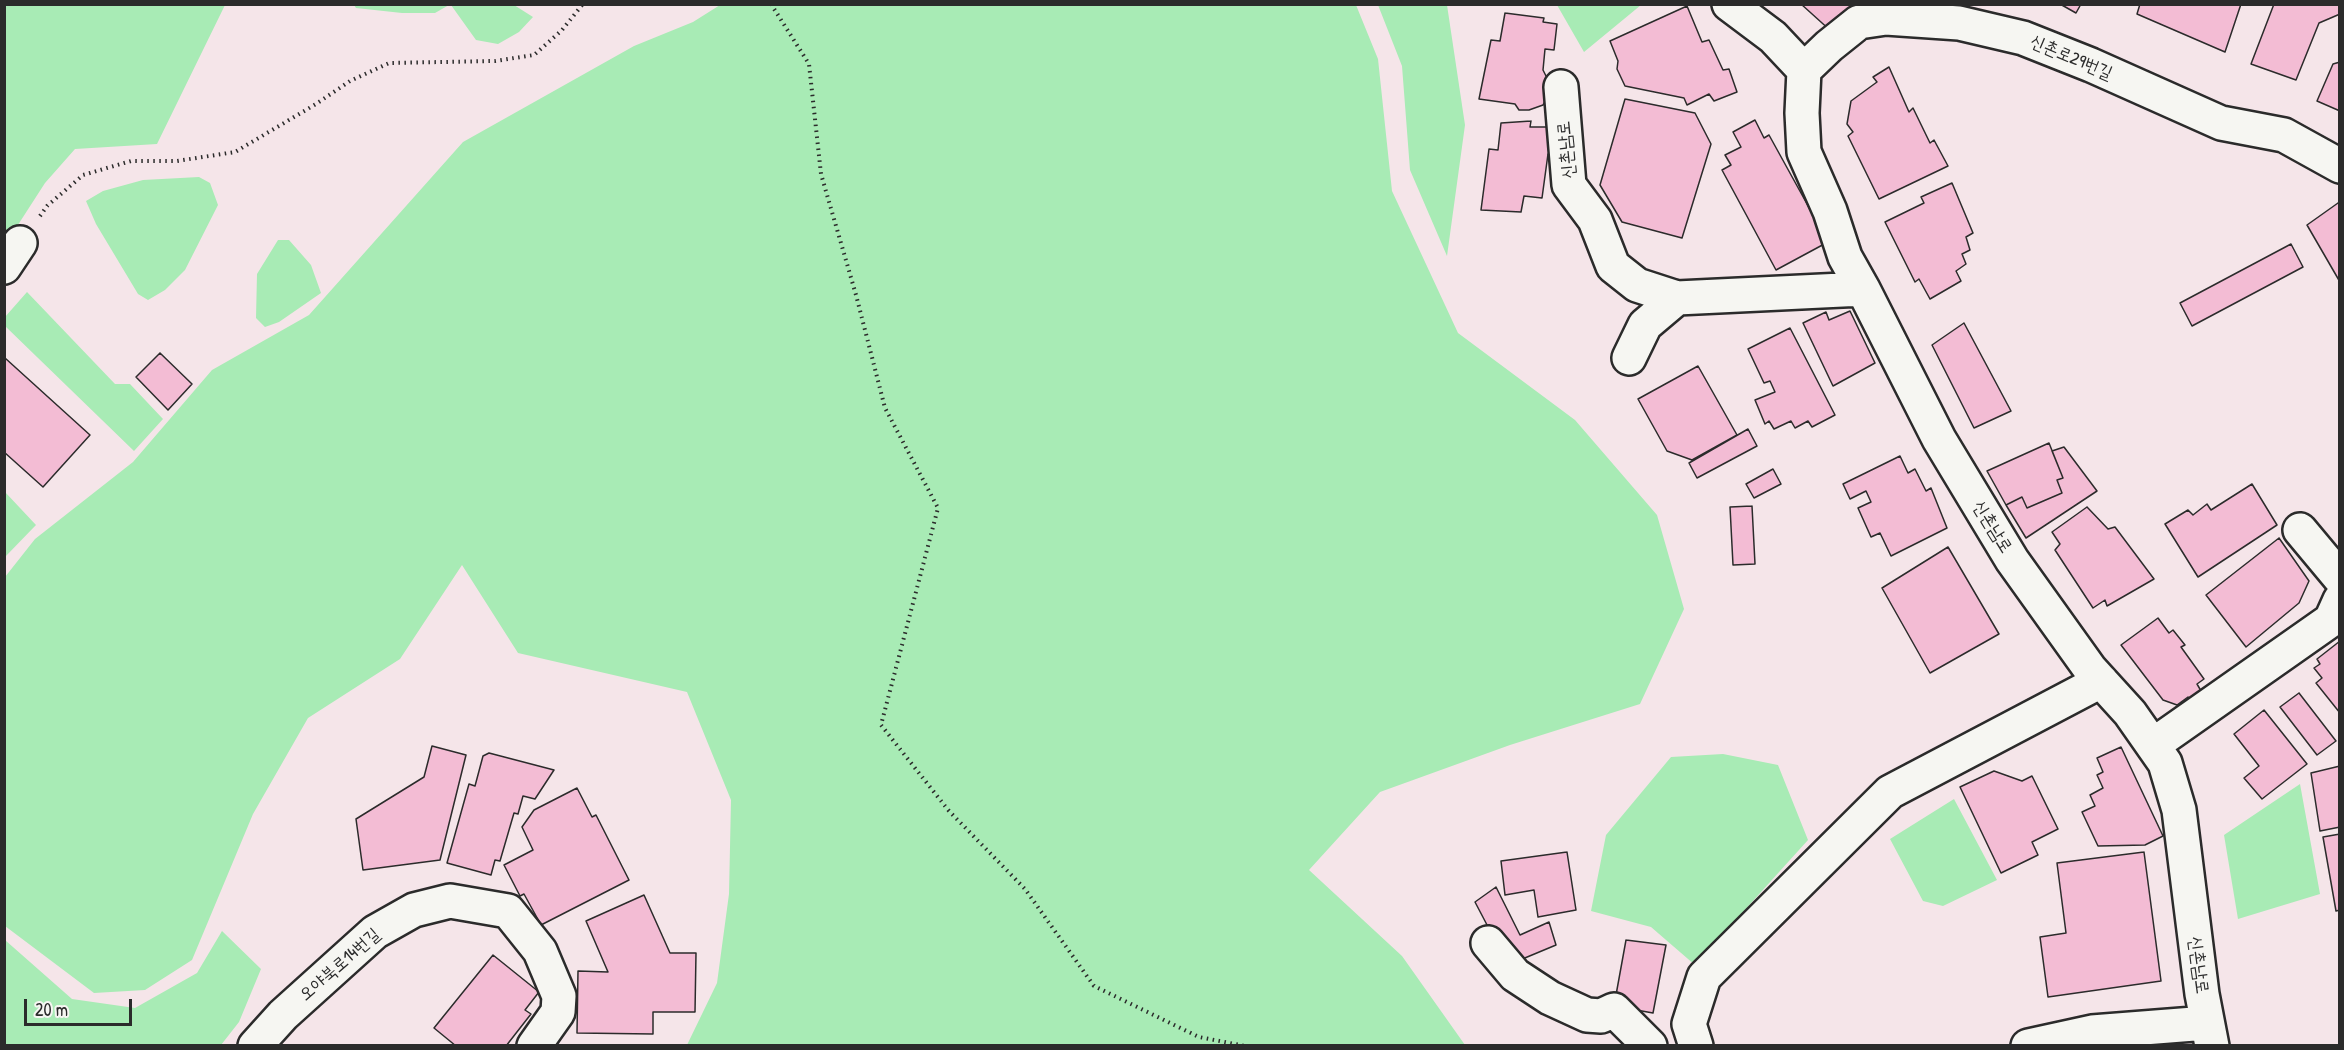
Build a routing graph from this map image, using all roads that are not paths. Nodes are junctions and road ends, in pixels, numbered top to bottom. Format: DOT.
graph roads {
  1 [pos="1729,4"];
  2 [pos="1804,70"];
  3 [pos="1561,87"];
  4 [pos="2340,166"];
  5 [pos="1863,289"];
  6 [pos="1677,298"];
  7 [pos="1629,358"];
  8 [pos="2300,530"];
  9 [pos="2340,578"];
  10 [pos="2340,600"];
  11 [pos="2101,681"];
  12 [pos="2153,745"];
  13 [pos="1488,944"];
  14 [pos="2210,1034"];
  15 [pos="255,1046"];
  16 [pos="534,1046"];
  17 [pos="1650,1046"];
  18 [pos="1696,1046"];
  19 [pos="2028,1046"];
  1 -- 2 [label="street"];
  2 -- 4 [label="street, 신촌로29번길"];
  2 -- 5 [label="street, 신촌남로"];
  3 -- 6 [label="street, 신촌남로"];
  5 -- 6 [label="street, 신촌남로"];
  5 -- 11 [label="street, 신촌남로"];
  6 -- 7 [label="street"];
  8 -- 9 [label="street"];
  10 -- 12 [label="street"];
  11 -- 12 [label="street, 신촌남로"];
  11 -- 18 [label="street"];
  12 -- 14 [label="street, 신촌남로"];
  13 -- 17 [label="street"];
  14 -- 19 [label="street"];
  15 -- 16 [label="street, 오야북로14번길"];
}
